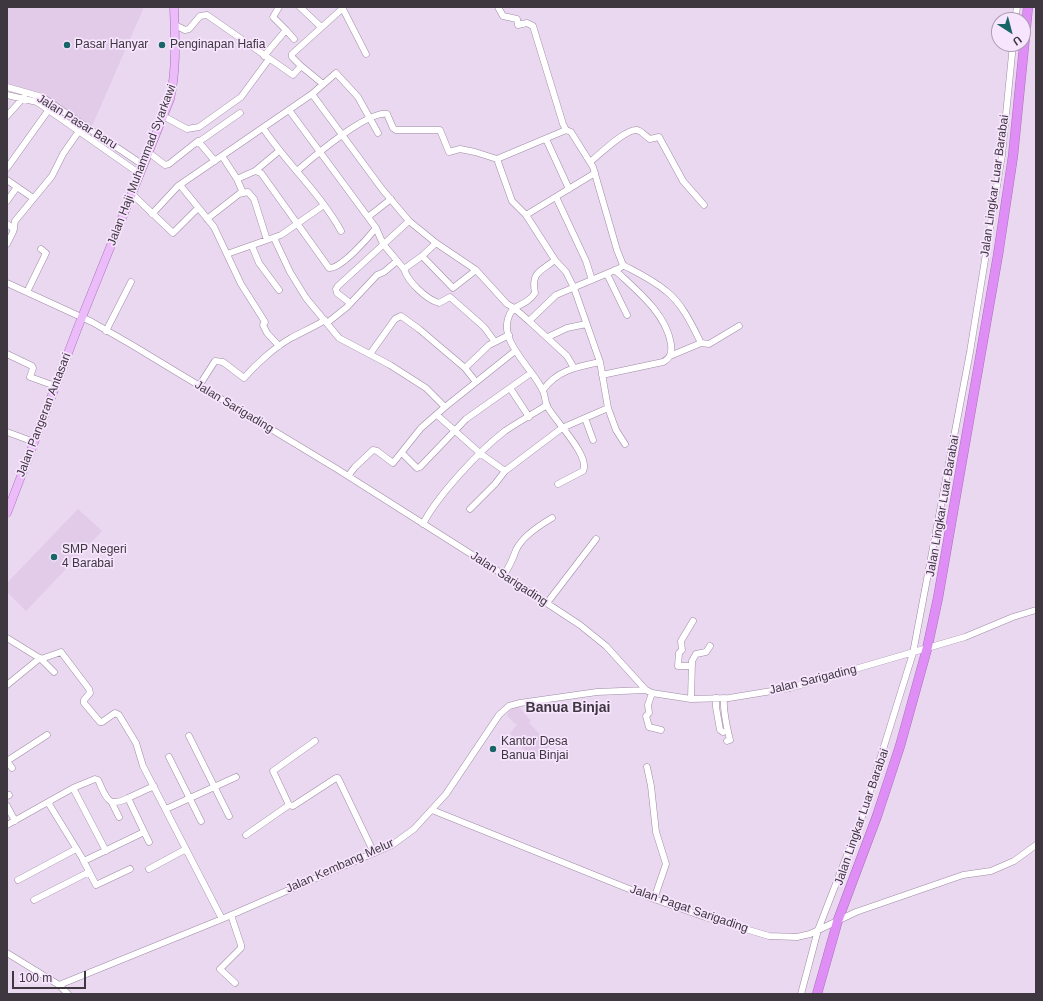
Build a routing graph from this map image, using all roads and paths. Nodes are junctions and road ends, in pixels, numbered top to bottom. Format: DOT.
graph roads {
  1 [pos="174,7"];
  2 [pos="279,7"];
  3 [pos="300,7"];
  4 [pos="498,7"];
  5 [pos="1028,7"];
  6 [pos="343,8"];
  7 [pos="175,25"];
  8 [pos="321,27"];
  9 [pos="286,30"];
  10 [pos="294,39"];
  11 [pos="1012,52"];
  12 [pos="366,54"];
  13 [pos="266,57"];
  14 [pos="301,66"];
  15 [pos="323,84"];
  16 [pos="7,87"];
  17 [pos="26,92"];
  18 [pos="312,94"];
  19 [pos="7,95"];
  20 [pos="23,99"];
  21 [pos="51,107"];
  22 [pos="289,110"];
  23 [pos="240,113"];
  24 [pos="7,116"];
  25 [pos="163,116"];
  26 [pos="373,117"];
  27 [pos="263,128"];
  28 [pos="566,130"];
  29 [pos="79,131"];
  30 [pos="93,131"];
  31 [pos="378,133"];
  32 [pos="343,136"];
  33 [pos="89,138"];
  34 [pos="546,139"];
  35 [pos="200,141"];
  36 [pos="279,151"];
  37 [pos="148,152"];
  38 [pos="319,152"];
  39 [pos="222,156"];
  40 [pos="497,159"];
  41 [pos="215,161"];
  42 [pos="590,162"];
  43 [pos="143,165"];
  44 [pos="7,168"];
  45 [pos="255,171"];
  46 [pos="297,171"];
  47 [pos="595,173"];
  48 [pos="140,174"];
  49 [pos="237,179"];
  50 [pos="7,180"];
  51 [pos="180,185"];
  52 [pos="17,186"];
  53 [pos="569,189"];
  54 [pos="243,193"];
  55 [pos="132,194"];
  56 [pos="556,197"];
  57 [pos="33,198"];
  58 [pos="391,199"];
  59 [pos="7,201"];
  60 [pos="324,205"];
  61 [pos="704,205"];
  62 [pos="198,208"];
  63 [pos="152,214"];
  64 [pos="526,215"];
  65 [pos="368,217"];
  66 [pos="207,219"];
  67 [pos="408,221"];
  68 [pos="7,224"];
  69 [pos="299,224"];
  70 [pos="376,228"];
  71 [pos="14,229"];
  72 [pos="341,231"];
  73 [pos="274,238"];
  74 [pos="267,240"];
  75 [pos="436,243"];
  76 [pos="7,244"];
  77 [pos="383,244"];
  78 [pos="252,246"];
  79 [pos="41,248"];
  80 [pos="227,254"];
  81 [pos="422,256"];
  82 [pos="555,260"];
  83 [pos="397,261"];
  84 [pos="623,265"];
  85 [pos="404,269"];
  86 [pos="476,270"];
  87 [pos="615,270"];
  88 [pos="607,274"];
  89 [pos="592,280"];
  90 [pos="131,282"];
  91 [pos="7,283"];
  92 [pos="574,288"];
  93 [pos="279,290"];
  94 [pos="27,292"];
  95 [pos="350,302"];
  96 [pos="514,308"];
  97 [pos="627,315"];
  98 [pos="82,318"];
  99 [pos="529,320"];
  100 [pos="326,321"];
  101 [pos="586,324"];
  102 [pos="739,326"];
  103 [pos="106,331"];
  104 [pos="509,335"];
  105 [pos="548,337"];
  106 [pos="495,342"];
  107 [pos="701,343"];
  108 [pos="279,346"];
  109 [pos="515,352"];
  110 [pos="7,354"];
  111 [pos="370,354"];
  112 [pos="670,356"];
  113 [pos="600,362"];
  114 [pos="465,368"];
  115 [pos="574,368"];
  116 [pos="531,373"];
  117 [pos="602,375"];
  118 [pos="476,382"];
  119 [pos="56,386"];
  120 [pos="199,386"];
  121 [pos="510,388"];
  122 [pos="543,390"];
  123 [pos="547,406"];
  124 [pos="445,407"];
  125 [pos="608,408"];
  126 [pos="437,415"];
  127 [pos="529,416"];
  128 [pos="585,418"];
  129 [pos="562,428"];
  130 [pos="455,430"];
  131 [pos="7,432"];
  132 [pos="594,440"];
  133 [pos="34,442"];
  134 [pos="625,444"];
  135 [pos="402,453"];
  136 [pos="481,454"];
  137 [pos="505,471"];
  138 [pos="348,476"];
  139 [pos="558,484"];
  140 [pos="9,499"];
  141 [pos="470,509"];
  142 [pos="7,513"];
  143 [pos="552,518"];
  144 [pos="423,524"];
  145 [pos="596,539"];
  146 [pos="504,575"];
  147 [pos="547,603"];
  148 [pos="1036,610"];
  149 [pos="693,621"];
  150 [pos="7,638"];
  151 [pos="710,646"];
  152 [pos="927,649"];
  153 [pos="912,653"];
  154 [pos="40,658"];
  155 [pos="692,666"];
  156 [pos="54,672"];
  157 [pos="7,686"];
  158 [pos="646,690"];
  159 [pos="652,693"];
  160 [pos="716,698"];
  161 [pos="724,698"];
  162 [pos="691,699"];
  163 [pos="661,730"];
  164 [pos="723,732"];
  165 [pos="47,735"];
  166 [pos="189,736"];
  167 [pos="315,741"];
  168 [pos="727,741"];
  169 [pos="169,757"];
  170 [pos="7,761"];
  171 [pos="647,767"];
  172 [pos="12,768"];
  173 [pos="236,777"];
  174 [pos="154,786"];
  175 [pos="214,787"];
  176 [pos="74,788"];
  177 [pos="128,798"];
  178 [pos="191,798"];
  179 [pos="50,802"];
  180 [pos="112,803"];
  181 [pos="289,805"];
  182 [pos="7,806"];
  183 [pos="166,809"];
  184 [pos="432,810"];
  185 [pos="229,816"];
  186 [pos="120,817"];
  187 [pos="15,821"];
  188 [pos="201,821"];
  189 [pos="7,825"];
  190 [pos="144,832"];
  191 [pos="246,835"];
  192 [pos="149,842"];
  193 [pos="1036,845"];
  194 [pos="76,849"];
  195 [pos="186,849"];
  196 [pos="106,851"];
  197 [pos="374,853"];
  198 [pos="83,860"];
  199 [pos="149,869"];
  200 [pos="130,870"];
  201 [pos="89,872"];
  202 [pos="18,880"];
  203 [pos="654,899"];
  204 [pos="34,900"];
  205 [pos="231,915"];
  206 [pos="222,918"];
  207 [pos="838,920"];
  208 [pos="818,930"];
  209 [pos="7,952"];
  210 [pos="235,983"];
  211 [pos="59,985"];
  212 [pos="68,994"];
  213 [pos="801,994"];
  214 [pos="817,994"];
  1 -- 7 [label="main road, Jalan Haji Muhammad Syarkawi"];
  2 -- 9 [label="street"];
  3 -- 8 [label="street"];
  4 -- 28 [label="street"];
  5 -- 152 [label="highway, Jalan Lingkar Luar Barabai"];
  6 -- 8 [label="street"];
  6 -- 12 [label="street"];
  7 -- 13 [label="street"];
  7 -- 25 [label="main road, Jalan Haji Muhammad Syarkawi"];
  8 -- 14 [label="street"];
  9 -- 10 [label="street"];
  9 -- 13 [label="street"];
  11 -- 153 [label="street"];
  13 -- 14 [label="street"];
  13 -- 25 [label="street"];
  14 -- 15 [label="street"];
  15 -- 18 [label="street"];
  15 -- 26 [label="street"];
  16 -- 17 [label="street, Jalan Pasar Baru"];
  17 -- 20 [label="street"];
  17 -- 21 [label="street, Jalan Pasar Baru"];
  18 -- 22 [label="street"];
  18 -- 32 [label="street"];
  19 -- 20 [label="street, Jalan Pasar Baru"];
  20 -- 21 [label="street, Jalan Pasar Baru"];
  20 -- 24 [label="street"];
  21 -- 29 [label="street, Jalan Pasar Baru"];
  21 -- 30 [label="street, Jalan Pasar Baru"];
  21 -- 44 [label="street"];
  22 -- 27 [label="street"];
  22 -- 38 [label="street"];
  23 -- 35 [label="street"];
  25 -- 37 [label="main road, Jalan Haji Muhammad Syarkawi"];
  26 -- 31 [label="street"];
  26 -- 32 [label="street"];
  26 -- 40 [label="street"];
  27 -- 36 [label="street"];
  27 -- 39 [label="street"];
  28 -- 34 [label="street"];
  28 -- 42 [label="street"];
  29 -- 33 [label="street, Jalan Pasar Baru"];
  29 -- 57 [label="street"];
  30 -- 33 [label="street"];
  30 -- 43 [label="street, Jalan Pasar Baru"];
  32 -- 38 [label="street"];
  32 -- 58 [label="street"];
  33 -- 48 [label="street, Jalan Pasar Baru"];
  34 -- 40 [label="street"];
  34 -- 53 [label="street"];
  35 -- 37 [label="street"];
  35 -- 41 [label="street"];
  36 -- 45 [label="street"];
  36 -- 46 [label="street"];
  37 -- 43 [label="main road, Jalan Haji Muhammad Syarkawi"];
  38 -- 46 [label="street"];
  38 -- 65 [label="street"];
  39 -- 41 [label="street"];
  39 -- 49 [label="street"];
  40 -- 64 [label="street"];
  41 -- 51 [label="street"];
  42 -- 47 [label="street"];
  42 -- 61 [label="street"];
  43 -- 48 [label="main road, Jalan Haji Muhammad Syarkawi"];
  45 -- 49 [label="street"];
  45 -- 69 [label="street"];
  46 -- 60 [label="street"];
  47 -- 53 [label="street"];
  47 -- 84 [label="street"];
  48 -- 55 [label="main road, Jalan Haji Muhammad Syarkawi"];
  49 -- 54 [label="street"];
  50 -- 52 [label="street"];
  51 -- 62 [label="street"];
  51 -- 63 [label="street"];
  52 -- 57 [label="street"];
  52 -- 59 [label="street"];
  53 -- 56 [label="street"];
  54 -- 66 [label="street"];
  54 -- 74 [label="street"];
  55 -- 63 [label="street"];
  55 -- 98 [label="main road, Jalan Haji Muhammad Syarkawi"];
  56 -- 64 [label="street"];
  56 -- 89 [label="street"];
  57 -- 71 [label="street"];
  58 -- 65 [label="street"];
  58 -- 67 [label="street"];
  60 -- 69 [label="street"];
  60 -- 72 [label="street"];
  62 -- 63 [label="street"];
  62 -- 66 [label="street"];
  64 -- 82 [label="street"];
  65 -- 70 [label="street"];
  66 -- 80 [label="street"];
  67 -- 75 [label="street"];
  67 -- 77 [label="street"];
  68 -- 71 [label="street"];
  69 -- 70 [label="street"];
  69 -- 73 [label="street"];
  70 -- 77 [label="street"];
  71 -- 76 [label="street"];
  73 -- 74 [label="street"];
  73 -- 100 [label="street"];
  74 -- 78 [label="street"];
  75 -- 81 [label="street"];
  75 -- 86 [label="street"];
  77 -- 83 [label="street"];
  77 -- 95 [label="street"];
  78 -- 80 [label="street"];
  78 -- 93 [label="street"];
  79 -- 94 [label="street"];
  80 -- 108 [label="street"];
  81 -- 85 [label="street"];
  81 -- 86 [label="street"];
  82 -- 92 [label="street"];
  82 -- 96 [label="street"];
  83 -- 85 [label="street"];
  83 -- 95 [label="street"];
  84 -- 87 [label="street"];
  84 -- 107 [label="street"];
  85 -- 106 [label="street"];
  86 -- 96 [label="street"];
  87 -- 88 [label="street"];
  87 -- 112 [label="street"];
  88 -- 89 [label="street"];
  88 -- 97 [label="street"];
  89 -- 92 [label="street"];
  90 -- 103 [label="street"];
  91 -- 94 [label="street, Jalan Sarigading"];
  92 -- 99 [label="street"];
  92 -- 101 [label="street"];
  94 -- 98 [label="street, Jalan Sarigading"];
  95 -- 100 [label="street"];
  96 -- 99 [label="street"];
  96 -- 104 [label="street"];
  98 -- 103 [label="street, Jalan Sarigading"];
  98 -- 119 [label="main road, Jalan Pangeran Antasari"];
  99 -- 105 [label="street"];
  100 -- 108 [label="street"];
  100 -- 111 [label="street"];
  101 -- 105 [label="street"];
  101 -- 113 [label="street"];
  102 -- 107 [label="street"];
  103 -- 120 [label="street, Jalan Sarigading"];
  104 -- 106 [label="street"];
  104 -- 109 [label="street"];
  105 -- 115 [label="street"];
  106 -- 114 [label="street"];
  107 -- 112 [label="street"];
  108 -- 120 [label="street"];
  109 -- 116 [label="street"];
  109 -- 118 [label="street"];
  110 -- 119 [label="street"];
  111 -- 114 [label="street"];
  111 -- 124 [label="street"];
  112 -- 117 [label="street"];
  113 -- 115 [label="street"];
  113 -- 117 [label="street"];
  114 -- 118 [label="street"];
  115 -- 122 [label="street"];
  116 -- 121 [label="street"];
  116 -- 122 [label="street"];
  117 -- 125 [label="street"];
  118 -- 124 [label="street"];
  119 -- 133 [label="main road, Jalan Pangeran Antasari"];
  120 -- 138 [label="street, Jalan Sarigading"];
  121 -- 127 [label="street"];
  121 -- 130 [label="street"];
  122 -- 123 [label="street"];
  123 -- 127 [label="street"];
  123 -- 129 [label="street"];
  124 -- 126 [label="street"];
  125 -- 128 [label="street"];
  125 -- 134 [label="street"];
  126 -- 130 [label="street"];
  126 -- 135 [label="street"];
  127 -- 136 [label="street"];
  128 -- 129 [label="street"];
  128 -- 132 [label="street"];
  129 -- 137 [label="street"];
  129 -- 139 [label="street"];
  130 -- 135 [label="street"];
  130 -- 136 [label="street"];
  131 -- 133 [label="street"];
  133 -- 140 [label="main road, Jalan Pangeran Antasari"];
  135 -- 138 [label="street"];
  136 -- 137 [label="street"];
  136 -- 144 [label="street"];
  137 -- 141 [label="street"];
  138 -- 144 [label="street, Jalan Sarigading"];
  140 -- 142 [label="main road, Jalan Pangeran Antasari"];
  143 -- 146 [label="street"];
  144 -- 146 [label="street, Jalan Sarigading"];
  145 -- 147 [label="street"];
  146 -- 147 [label="street, Jalan Sarigading"];
  147 -- 158 [label="street, Jalan Sarigading"];
  148 -- 152 [label="street, Jalan Sarigading"];
  149 -- 155 [label="street"];
  150 -- 154 [label="street"];
  151 -- 155 [label="street"];
  152 -- 153 [label="street, Jalan Sarigading"];
  152 -- 207 [label="highway, Jalan Lingkar Luar Barabai"];
  153 -- 161 [label="street, Jalan Sarigading"];
  153 -- 208 [label="street"];
  154 -- 156 [label="street"];
  154 -- 157 [label="street"];
  154 -- 174 [label="street"];
  155 -- 162 [label="street"];
  158 -- 159 [label="street, Jalan Sarigading"];
  158 -- 184 [label="street, Jalan Kembang Melur"];
  159 -- 162 [label="street, Jalan Sarigading"];
  159 -- 163 [label="street"];
  160 -- 161 [label="street, Jalan Sarigading"];
  160 -- 162 [label="street, Jalan Sarigading"];
  160 -- 164 [label="street"];
  161 -- 168 [label="street"];
  165 -- 170 [label="street"];
  166 -- 175 [label="street"];
  167 -- 181 [label="street"];
  169 -- 178 [label="street"];
  170 -- 172 [label="street"];
  171 -- 203 [label="street"];
  173 -- 175 [label="street"];
  174 -- 177 [label="street"];
  174 -- 183 [label="street"];
  175 -- 178 [label="street"];
  175 -- 185 [label="street"];
  176 -- 179 [label="street"];
  176 -- 180 [label="street"];
  176 -- 196 [label="street"];
  177 -- 180 [label="street"];
  177 -- 190 [label="street"];
  178 -- 183 [label="street"];
  178 -- 188 [label="street"];
  179 -- 187 [label="street"];
  179 -- 194 [label="street"];
  180 -- 186 [label="street"];
  181 -- 191 [label="street"];
  181 -- 197 [label="street"];
  182 -- 187 [label="street"];
  183 -- 195 [label="street"];
  184 -- 197 [label="street, Jalan Kembang Melur"];
  184 -- 203 [label="street, Jalan Pagat Sarigading"];
  187 -- 189 [label="street"];
  190 -- 192 [label="street"];
  190 -- 196 [label="street"];
  193 -- 207 [label="street, Jalan Pagat Sarigading"];
  194 -- 198 [label="street"];
  194 -- 202 [label="street"];
  195 -- 199 [label="street"];
  195 -- 206 [label="street"];
  196 -- 198 [label="street"];
  197 -- 205 [label="street, Jalan Kembang Melur"];
  198 -- 201 [label="street"];
  200 -- 201 [label="street"];
  201 -- 204 [label="street"];
  203 -- 208 [label="street, Jalan Pagat Sarigading"];
  205 -- 206 [label="street, Jalan Kembang Melur"];
  205 -- 210 [label="street"];
  206 -- 211 [label="street, Jalan Kembang Melur"];
  207 -- 208 [label="street, Jalan Pagat Sarigading"];
  207 -- 214 [label="highway, Jalan Lingkar Luar Barabai"];
  208 -- 213 [label="street"];
  209 -- 211 [label="street"];
  211 -- 212 [label="street"];
}
